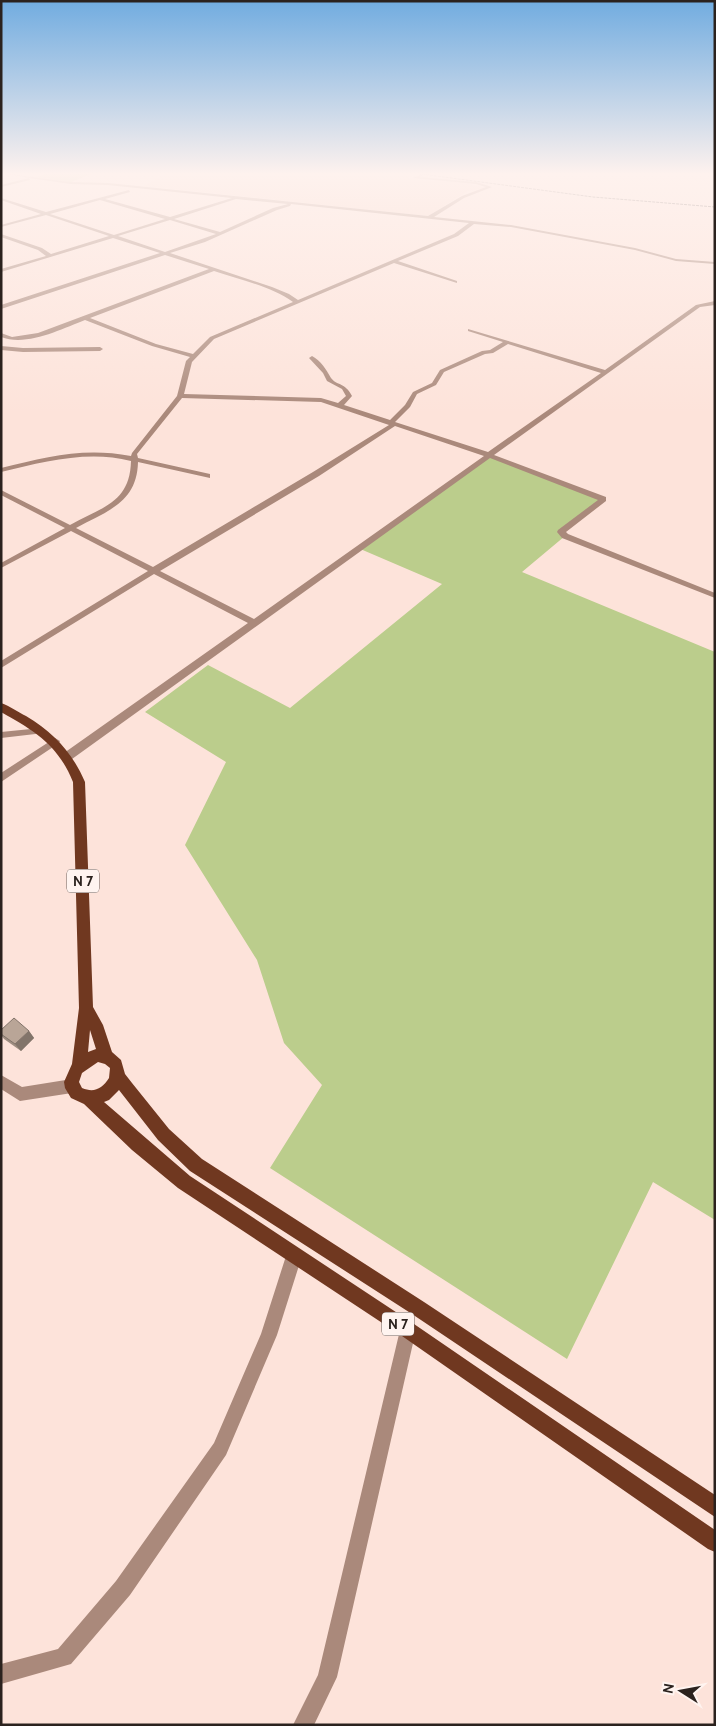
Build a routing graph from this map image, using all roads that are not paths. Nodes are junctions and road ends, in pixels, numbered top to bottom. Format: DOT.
graph roads {
  1 [pos="46,254"];
  2 [pos="58,254"];
  3 [pos="166,254"];
  4 [pos="410,254"];
  5 [pos="647,254"];
  6 [pos="50,256"];
  7 [pos="392,261"];
  8 [pos="715,263"];
  9 [pos="215,269"];
  10 [pos="1,270"];
  11 [pos="455,282"];
  12 [pos="297,302"];
  13 [pos="715,303"];
  14 [pos="1,307"];
  15 [pos="86,318"];
  16 [pos="470,330"];
  17 [pos="1,335"];
  18 [pos="11,338"];
  19 [pos="507,342"];
  20 [pos="1,348"];
  21 [pos="100,349"];
  22 [pos="194,356"];
  23 [pos="312,358"];
  24 [pos="605,372"];
  25 [pos="180,396"];
  26 [pos="340,405"];
  27 [pos="392,423"];
  28 [pos="489,455"];
  29 [pos="134,460"];
  30 [pos="1,470"];
  31 [pos="206,476"];
  32 [pos="1,492"];
  33 [pos="71,528"];
  34 [pos="1,566"];
  35 [pos="153,571"];
  36 [pos="715,596"];
  37 [pos="253,622"];
  38 [pos="1,665"];
  39 [pos="1,707"];
  40 [pos="41,731"];
  41 [pos="1,735"];
  42 [pos="55,741"];
  43 [pos="68,756"];
  44 [pos="1,778"];
  45 [pos="86,1008"];
  46 [pos="106,1056"];
  47 [pos="79,1064"];
  48 [pos="118,1076"];
  49 [pos="1,1081"];
  50 [pos="72,1086"];
  51 [pos="88,1098"];
  52 [pos="294,1256"];
  53 [pos="408,1330"];
  54 [pos="715,1507"];
  55 [pos="715,1542"];
  56 [pos="1,1674"];
  57 [pos="303,1725"];
  1 -- 6 [label="street"];
  2 -- 6 [label="street"];
  3 -- 9 [label="street"];
  3 -- 14 [label="street"];
  4 -- 7 [label="street"];
  5 -- 8 [label="street"];
  6 -- 10 [label="street"];
  7 -- 11 [label="street"];
  7 -- 12 [label="street"];
  9 -- 12 [label="street"];
  9 -- 15 [label="street"];
  12 -- 22 [label="street"];
  13 -- 24 [label="street"];
  15 -- 18 [label="street"];
  15 -- 22 [label="street"];
  16 -- 19 [label="street"];
  17 -- 18 [label="street"];
  18 -- 20 [label="street"];
  19 -- 24 [label="street"];
  19 -- 27 [label="street"];
  20 -- 21 [label="street"];
  22 -- 25 [label="street"];
  23 -- 26 [label="street"];
  24 -- 28 [label="street"];
  25 -- 26 [label="street"];
  25 -- 29 [label="street"];
  26 -- 27 [label="street"];
  27 -- 28 [label="street"];
  27 -- 35 [label="street"];
  28 -- 36 [label="street"];
  28 -- 37 [label="street"];
  29 -- 30 [label="street"];
  29 -- 31 [label="street"];
  29 -- 33 [label="street"];
  32 -- 33 [label="street"];
  33 -- 34 [label="street"];
  33 -- 35 [label="street"];
  35 -- 37 [label="street"];
  35 -- 38 [label="street"];
  37 -- 43 [label="street"];
  39 -- 40 [label="main road, N 7"];
  40 -- 41 [label="street"];
  40 -- 42 [label="main road, N 7"];
  42 -- 43 [label="main road, N 7"];
  42 -- 44 [label="street"];
  43 -- 45 [label="main road, N 7"];
  45 -- 46 [label="main road, N 7"];
  45 -- 47 [label="main road, N 7"];
  46 -- 47 [label="main road"];
  46 -- 48 [label="main road"];
  47 -- 50 [label="main road"];
  48 -- 51 [label="main road"];
  48 -- 54 [label="main road, N 7"];
  49 -- 50 [label="street"];
  50 -- 51 [label="main road"];
  51 -- 52 [label="main road, N 7"];
  52 -- 53 [label="main road, N 7"];
  52 -- 56 [label="street"];
  53 -- 55 [label="main road, N 7"];
  53 -- 57 [label="street"];
}
